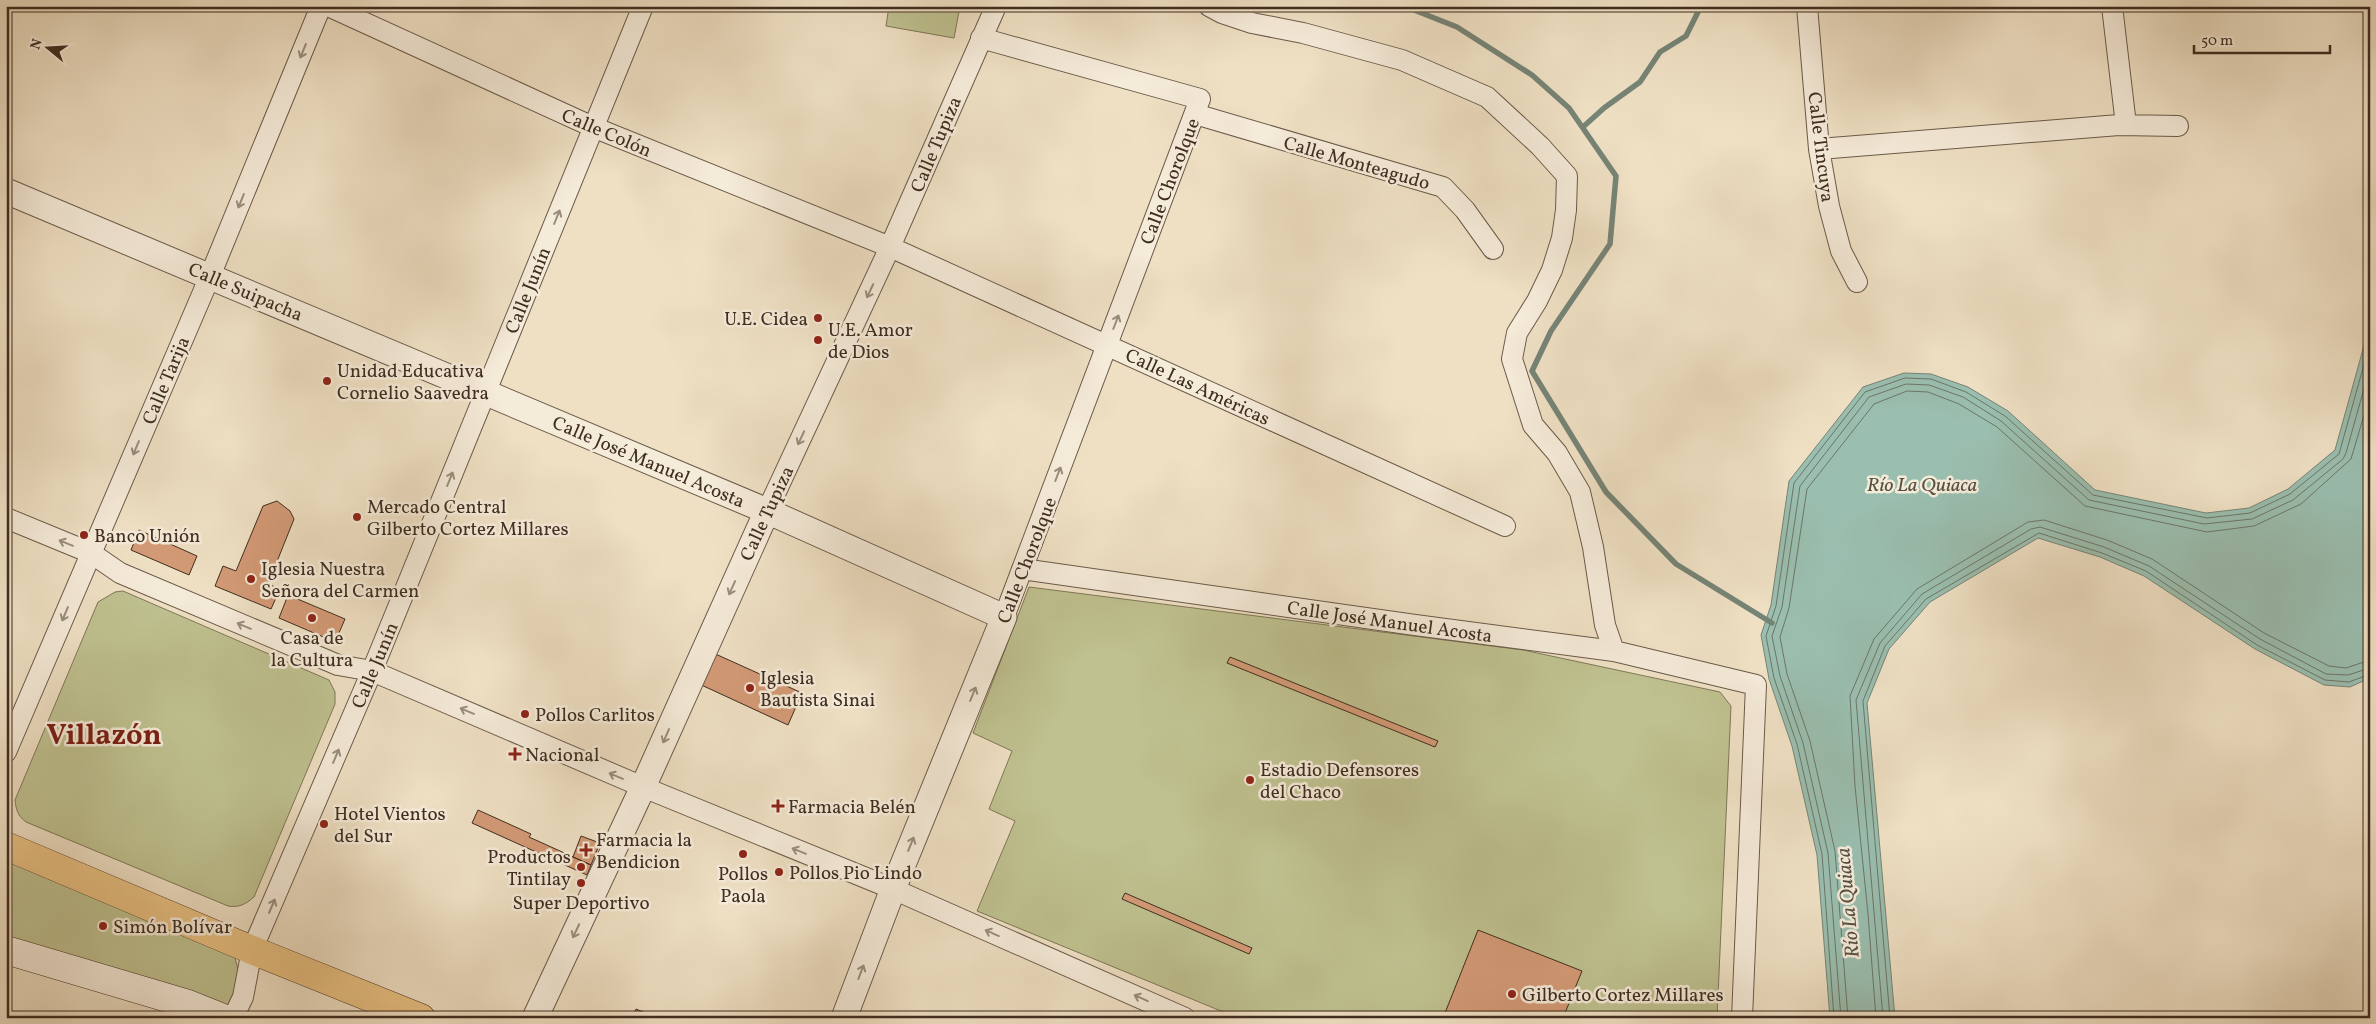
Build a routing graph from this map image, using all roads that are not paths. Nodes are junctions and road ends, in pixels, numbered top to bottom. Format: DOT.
graph roads {
  1 [pos="322,6"];
  2 [pos="328,6"];
  3 [pos="643,6"];
  4 [pos="996,6"];
  5 [pos="1209,6"];
  6 [pos="1807,6"];
  7 [pos="2112,6"];
  8 [pos="981,38"];
  9 [pos="1198,107"];
  10 [pos="2126,125"];
  11 [pos="2178,126"];
  12 [pos="594,127"];
  13 [pos="1819,149"];
  14 [pos="6,191"];
  15 [pos="890,247"];
  16 [pos="1493,249"];
  17 [pos="210,276"];
  18 [pos="1857,282"];
  19 [pos="1107,345"];
  20 [pos="486,391"];
  21 [pos="766,511"];
  22 [pos="6,518"];
  23 [pos="1505,526"];
  24 [pos="91,553"];
  25 [pos="1022,569"];
  26 [pos="1004,617"];
  27 [pos="1614,651"];
  28 [pos="372,670"];
  29 [pos="6,752"];
  30 [pos="643,787"];
  31 [pos="6,846"];
  32 [pos="893,890"];
  33 [pos="6,950"];
  34 [pos="252,950"];
  35 [pos="6,968"];
  36 [pos="178,1018"];
  37 [pos="223,1018"];
  38 [pos="233,1018"];
  39 [pos="421,1018"];
  40 [pos="535,1018"];
  41 [pos="844,1018"];
  42 [pos="1185,1018"];
  43 [pos="1742,1018"];
  1 -- 17 [label="street, Calle Tarija, one-way"];
  2 -- 12 [label="street, Calle Colón"];
  3 -- 12 [label="street, Calle Junín"];
  4 -- 8 [label="street, Calle Tupiza"];
  5 -- 27 [label="street"];
  6 -- 13 [label="street, Calle Tincuya"];
  7 -- 10 [label="street"];
  8 -- 9 [label="street, Calle Monteagudo"];
  8 -- 15 [label="street, Calle Tupiza"];
  9 -- 16 [label="street, Calle Monteagudo"];
  19 -- 9 [label="street, Calle Chorolque, one-way"];
  10 -- 11 [label="street"];
  10 -- 13 [label="street"];
  12 -- 15 [label="street, Calle Colón"];
  20 -- 12 [label="street, Calle Junín, one-way"];
  13 -- 18 [label="street, Calle Tincuya"];
  14 -- 17 [label="street, Calle Suipacha"];
  15 -- 19 [label="street, Calle Las Américas"];
  15 -- 21 [label="street, Calle Tupiza, one-way"];
  17 -- 20 [label="street, Calle Suipacha"];
  17 -- 24 [label="street, Calle Tarija, one-way"];
  19 -- 23 [label="street, Calle Las Américas"];
  25 -- 19 [label="street, Calle Chorolque, one-way"];
  20 -- 21 [label="street, Calle José Manuel Acosta"];
  28 -- 20 [label="street, Calle Junín, one-way"];
  21 -- 26 [label="street, Calle José Manuel Acosta"];
  21 -- 30 [label="street, Calle Tupiza, one-way"];
  24 -- 22 [label="street, one-way"];
  28 -- 24 [label="street, one-way"];
  24 -- 29 [label="street, Calle Tarija, one-way"];
  25 -- 26 [label="street, Calle Chorolque"];
  25 -- 27 [label="street, Calle José Manuel Acosta"];
  32 -- 26 [label="street, Calle Chorolque, one-way"];
  27 -- 43 [label="street, Calle José Manuel Acosta"];
  30 -- 28 [label="street, one-way"];
  34 -- 28 [label="street, Calle Junín, one-way"];
  32 -- 30 [label="street, one-way"];
  30 -- 40 [label="street, Calle Tupiza, one-way"];
  31 -- 34 [label="highway"];
  41 -- 32 [label="street, Calle Chorolque, one-way"];
  42 -- 32 [label="street, one-way"];
  33 -- 37 [label="main road"];
  34 -- 38 [label="street, Calle Junín"];
  34 -- 39 [label="highway"];
  35 -- 36 [label="main road"];
}
